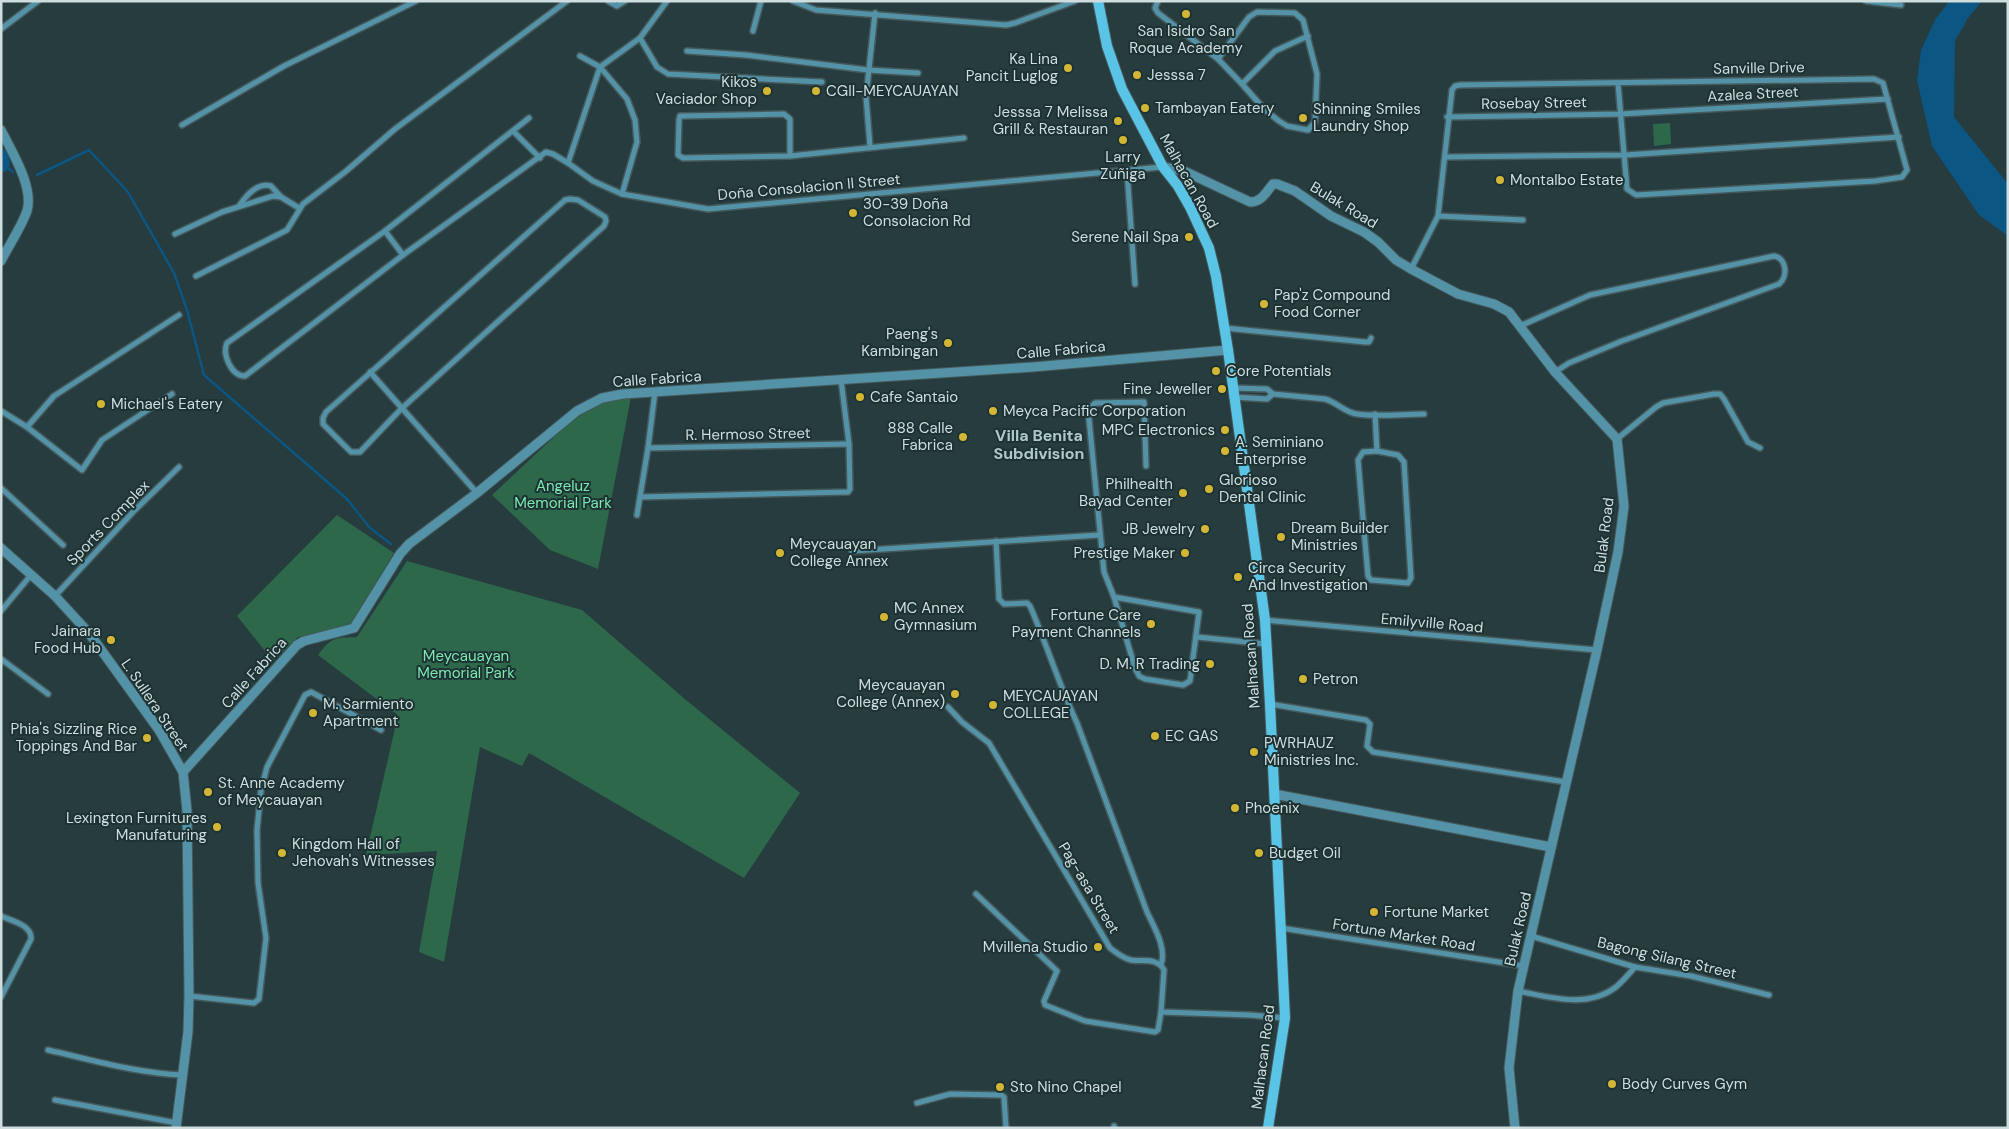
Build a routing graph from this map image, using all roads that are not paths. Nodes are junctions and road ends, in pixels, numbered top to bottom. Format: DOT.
graph roads {
  1 [pos="38,1"];
  2 [pos="416,1"];
  3 [pos="567,1"];
  4 [pos="608,1"];
  5 [pos="624,1"];
  6 [pos="668,1"];
  7 [pos="761,1"];
  8 [pos="793,1"];
  9 [pos="1075,1"];
  10 [pos="1098,1"];
  11 [pos="1158,1"];
  12 [pos="1866,1"];
  13 [pos="1901,5"];
  14 [pos="875,13"];
  15 [pos="1,29"];
  16 [pos="753,31"];
  17 [pos="1308,36"];
  18 [pos="640,38"];
  19 [pos="687,51"];
  20 [pos="580,56"];
  21 [pos="1218,59"];
  22 [pos="600,66"];
  23 [pos="868,70"];
  24 [pos="918,73"];
  25 [pos="822,82"];
  26 [pos="1618,82"];
  27 [pos="1242,84"];
  28 [pos="1888,99"];
  29 [pos="1620,114"];
  30 [pos="1447,117"];
  31 [pos="529,118"];
  32 [pos="182,125"];
  33 [pos="1,130"];
  34 [pos="513,131"];
  35 [pos="1899,137"];
  36 [pos="964,138"];
  37 [pos="870,146"];
  38 [pos="1624,155"];
  39 [pos="790,156"];
  40 [pos="1445,157"];
  41 [pos="540,158"];
  42 [pos="568,163"];
  43 [pos="1163,167"];
  44 [pos="1127,171"];
  45 [pos="622,194"];
  46 [pos="281,198"];
  47 [pos="239,206"];
  48 [pos="299,208"];
  49 [pos="1438,216"];
  50 [pos="1523,220"];
  51 [pos="385,231"];
  52 [pos="175,234"];
  53 [pos="403,255"];
  54 [pos="1,261"];
  55 [pos="1411,270"];
  56 [pos="196,276"];
  57 [pos="1135,284"];
  58 [pos="179,315"];
  59 [pos="1520,326"];
  60 [pos="1224,328"];
  61 [pos="1371,338"];
  62 [pos="1228,350"];
  63 [pos="370,372"];
  64 [pos="1555,372"];
  65 [pos="841,380"];
  66 [pos="655,392"];
  67 [pos="1233,392"];
  68 [pos="172,394"];
  69 [pos="1273,394"];
  70 [pos="401,409"];
  71 [pos="1,411"];
  72 [pos="1375,414"];
  73 [pos="1424,414"];
  74 [pos="27,428"];
  75 [pos="1617,439"];
  76 [pos="849,444"];
  77 [pos="648,448"];
  78 [pos="1760,448"];
  79 [pos="1377,452"];
  80 [pos="1146,466"];
  81 [pos="179,467"];
  82 [pos="1,488"];
  83 [pos="477,493"];
  84 [pos="640,497"];
  85 [pos="637,515"];
  86 [pos="1099,535"];
  87 [pos="996,541"];
  88 [pos="63,545"];
  89 [pos="1,548"];
  90 [pos="852,551"];
  91 [pos="32,575"];
  92 [pos="55,596"];
  93 [pos="1114,597"];
  94 [pos="1,611"];
  95 [pos="1265,620"];
  96 [pos="1196,637"];
  97 [pos="1266,644"];
  98 [pos="1597,650"];
  99 [pos="1,659"];
  100 [pos="48,694"];
  101 [pos="1270,704"];
  102 [pos="948,707"];
  103 [pos="382,730"];
  104 [pos="183,772"];
  105 [pos="1566,782"];
  106 [pos="1274,794"];
  107 [pos="1551,847"];
  108 [pos="976,894"];
  109 [pos="1,916"];
  110 [pos="1281,928"];
  111 [pos="1531,936"];
  112 [pos="1161,965"];
  113 [pos="1524,966"];
  114 [pos="1635,967"];
  115 [pos="1518,991"];
  116 [pos="1769,995"];
  117 [pos="189,996"];
  118 [pos="1,997"];
  119 [pos="1161,1012"];
  120 [pos="1285,1018"];
  121 [pos="48,1050"];
  122 [pos="182,1075"];
  123 [pos="55,1100"];
  124 [pos="917,1104"];
  125 [pos="176,1125"];
  126 [pos="1006,1128"];
  127 [pos="1268,1128"];
  128 [pos="1515,1128"];
  1 -- 15 [label="street"];
  2 -- 32 [label="street"];
  3 -- 48 [label="street"];
  4 -- 5 [label="street"];
  6 -- 18 [label="street"];
  7 -- 16 [label="street"];
  8 -- 14 [label="street"];
  9 -- 14 [label="street"];
  10 -- 43 [label="main road, Malhacan Road"];
  11 -- 21 [label="street"];
  12 -- 13 [label="street"];
  14 -- 23 [label="street"];
  17 -- 21 [label="street"];
  17 -- 27 [label="street"];
  17 -- 27 [label="street"];
  18 -- 22 [label="street"];
  18 -- 25 [label="street"];
  19 -- 23 [label="street"];
  20 -- 22 [label="street"];
  21 -- 27 [label="street"];
  22 -- 42 [label="street"];
  22 -- 45 [label="street"];
  23 -- 24 [label="street"];
  23 -- 37 [label="street"];
  26 -- 28 [label="street, Sanville Drive"];
  26 -- 29 [label="street"];
  26 -- 30 [label="street, Sanville Drive"];
  28 -- 29 [label="street, Azalea Street"];
  28 -- 35 [label="street, Sanville Drive"];
  29 -- 30 [label="street, Rosebay Street"];
  29 -- 38 [label="street"];
  30 -- 40 [label="street, Sanville Drive"];
  31 -- 34 [label="street"];
  33 -- 54 [label="street"];
  34 -- 41 [label="street"];
  34 -- 51 [label="street"];
  35 -- 38 [label="street"];
  35 -- 38 [label="street, Sanville Drive"];
  36 -- 37 [label="street"];
  37 -- 39 [label="street"];
  38 -- 40 [label="street"];
  39 -- 39 [label="street"];
  40 -- 49 [label="street, Sanville Drive"];
  41 -- 42 [label="street, Doña Consolacion II Street"];
  41 -- 53 [label="street"];
  42 -- 45 [label="street, Doña Consolacion II Street"];
  43 -- 44 [label="street, Doña Consolacion II Street"];
  43 -- 55 [label="street, Bulak Road"];
  43 -- 60 [label="main road, Malhacan Road"];
  44 -- 45 [label="street, Doña Consolacion II Street"];
  44 -- 57 [label="street"];
  46 -- 47 [label="street"];
  46 -- 47 [label="street"];
  46 -- 48 [label="street"];
  47 -- 52 [label="street"];
  48 -- 56 [label="street"];
  49 -- 50 [label="street"];
  49 -- 55 [label="street, Sanville Drive"];
  51 -- 53 [label="street"];
  51 -- 53 [label="street"];
  55 -- 59 [label="street, Bulak Road"];
  58 -- 74 [label="street"];
  59 -- 64 [label="street, Bulak Road"];
  59 -- 64 [label="street"];
  60 -- 61 [label="street"];
  60 -- 62 [label="main road, Malhacan Road"];
  62 -- 65 [label="street, Calle Fabrica"];
  62 -- 67 [label="main road, Malhacan Road"];
  63 -- 70 [label="street"];
  63 -- 70 [label="street"];
  63 -- 70 [label="street"];
  64 -- 75 [label="street, Bulak Road"];
  65 -- 66 [label="street, Calle Fabrica"];
  65 -- 76 [label="street"];
  66 -- 77 [label="street"];
  66 -- 83 [label="street, Calle Fabrica"];
  67 -- 69 [label="street"];
  67 -- 69 [label="street"];
  67 -- 95 [label="main road, Malhacan Road"];
  68 -- 74 [label="street"];
  69 -- 72 [label="street"];
  70 -- 83 [label="street"];
  71 -- 74 [label="street"];
  72 -- 73 [label="street"];
  72 -- 79 [label="street"];
  75 -- 78 [label="street"];
  75 -- 98 [label="street, Bulak Road"];
  76 -- 77 [label="street, R. Hermoso Street"];
  76 -- 84 [label="street"];
  77 -- 84 [label="street"];
  79 -- 79 [label="street"];
  80 -- 86 [label="street"];
  81 -- 92 [label="street, Sports Complex"];
  82 -- 88 [label="street"];
  83 -- 104 [label="street, Calle Fabrica"];
  84 -- 85 [label="street"];
  86 -- 87 [label="street"];
  86 -- 93 [label="street"];
  87 -- 90 [label="street"];
  87 -- 112 [label="street"];
  89 -- 91 [label="street, L. Sullera Street"];
  91 -- 92 [label="street, L. Sullera Street"];
  91 -- 94 [label="street"];
  92 -- 104 [label="street, L. Sullera Street"];
  93 -- 96 [label="street"];
  93 -- 96 [label="street"];
  95 -- 97 [label="main road, Malhacan Road"];
  95 -- 98 [label="street, Emilyville Road"];
  96 -- 97 [label="street"];
  97 -- 101 [label="main road, Malhacan Road"];
  98 -- 105 [label="street, Bulak Road"];
  99 -- 100 [label="street"];
  101 -- 105 [label="street"];
  101 -- 106 [label="main road, Malhacan Road"];
  102 -- 112 [label="street, Pag-asa Street"];
  103 -- 117 [label="street"];
  104 -- 117 [label="street, L. Sullera Street"];
  105 -- 107 [label="street, Bulak Road"];
  106 -- 107 [label="street"];
  106 -- 110 [label="main road, Malhacan Road"];
  107 -- 111 [label="street, Bulak Road"];
  108 -- 119 [label="street"];
  109 -- 118 [label="street"];
  110 -- 113 [label="street, Fortune Market Road"];
  110 -- 120 [label="main road, Malhacan Road"];
  111 -- 113 [label="street, Bulak Road"];
  111 -- 114 [label="street, Bagong Silang Street"];
  112 -- 119 [label="street"];
  113 -- 115 [label="street, Bulak Road"];
  114 -- 115 [label="street"];
  114 -- 116 [label="street, Bagong Silang Street"];
  115 -- 128 [label="street, Bulak Road"];
  117 -- 122 [label="street, L. Sullera Street"];
  119 -- 120 [label="street"];
  120 -- 127 [label="main road, Malhacan Road"];
  121 -- 122 [label="street"];
  122 -- 125 [label="street, L. Sullera Street"];
  123 -- 125 [label="street"];
  124 -- 126 [label="street"];
}
